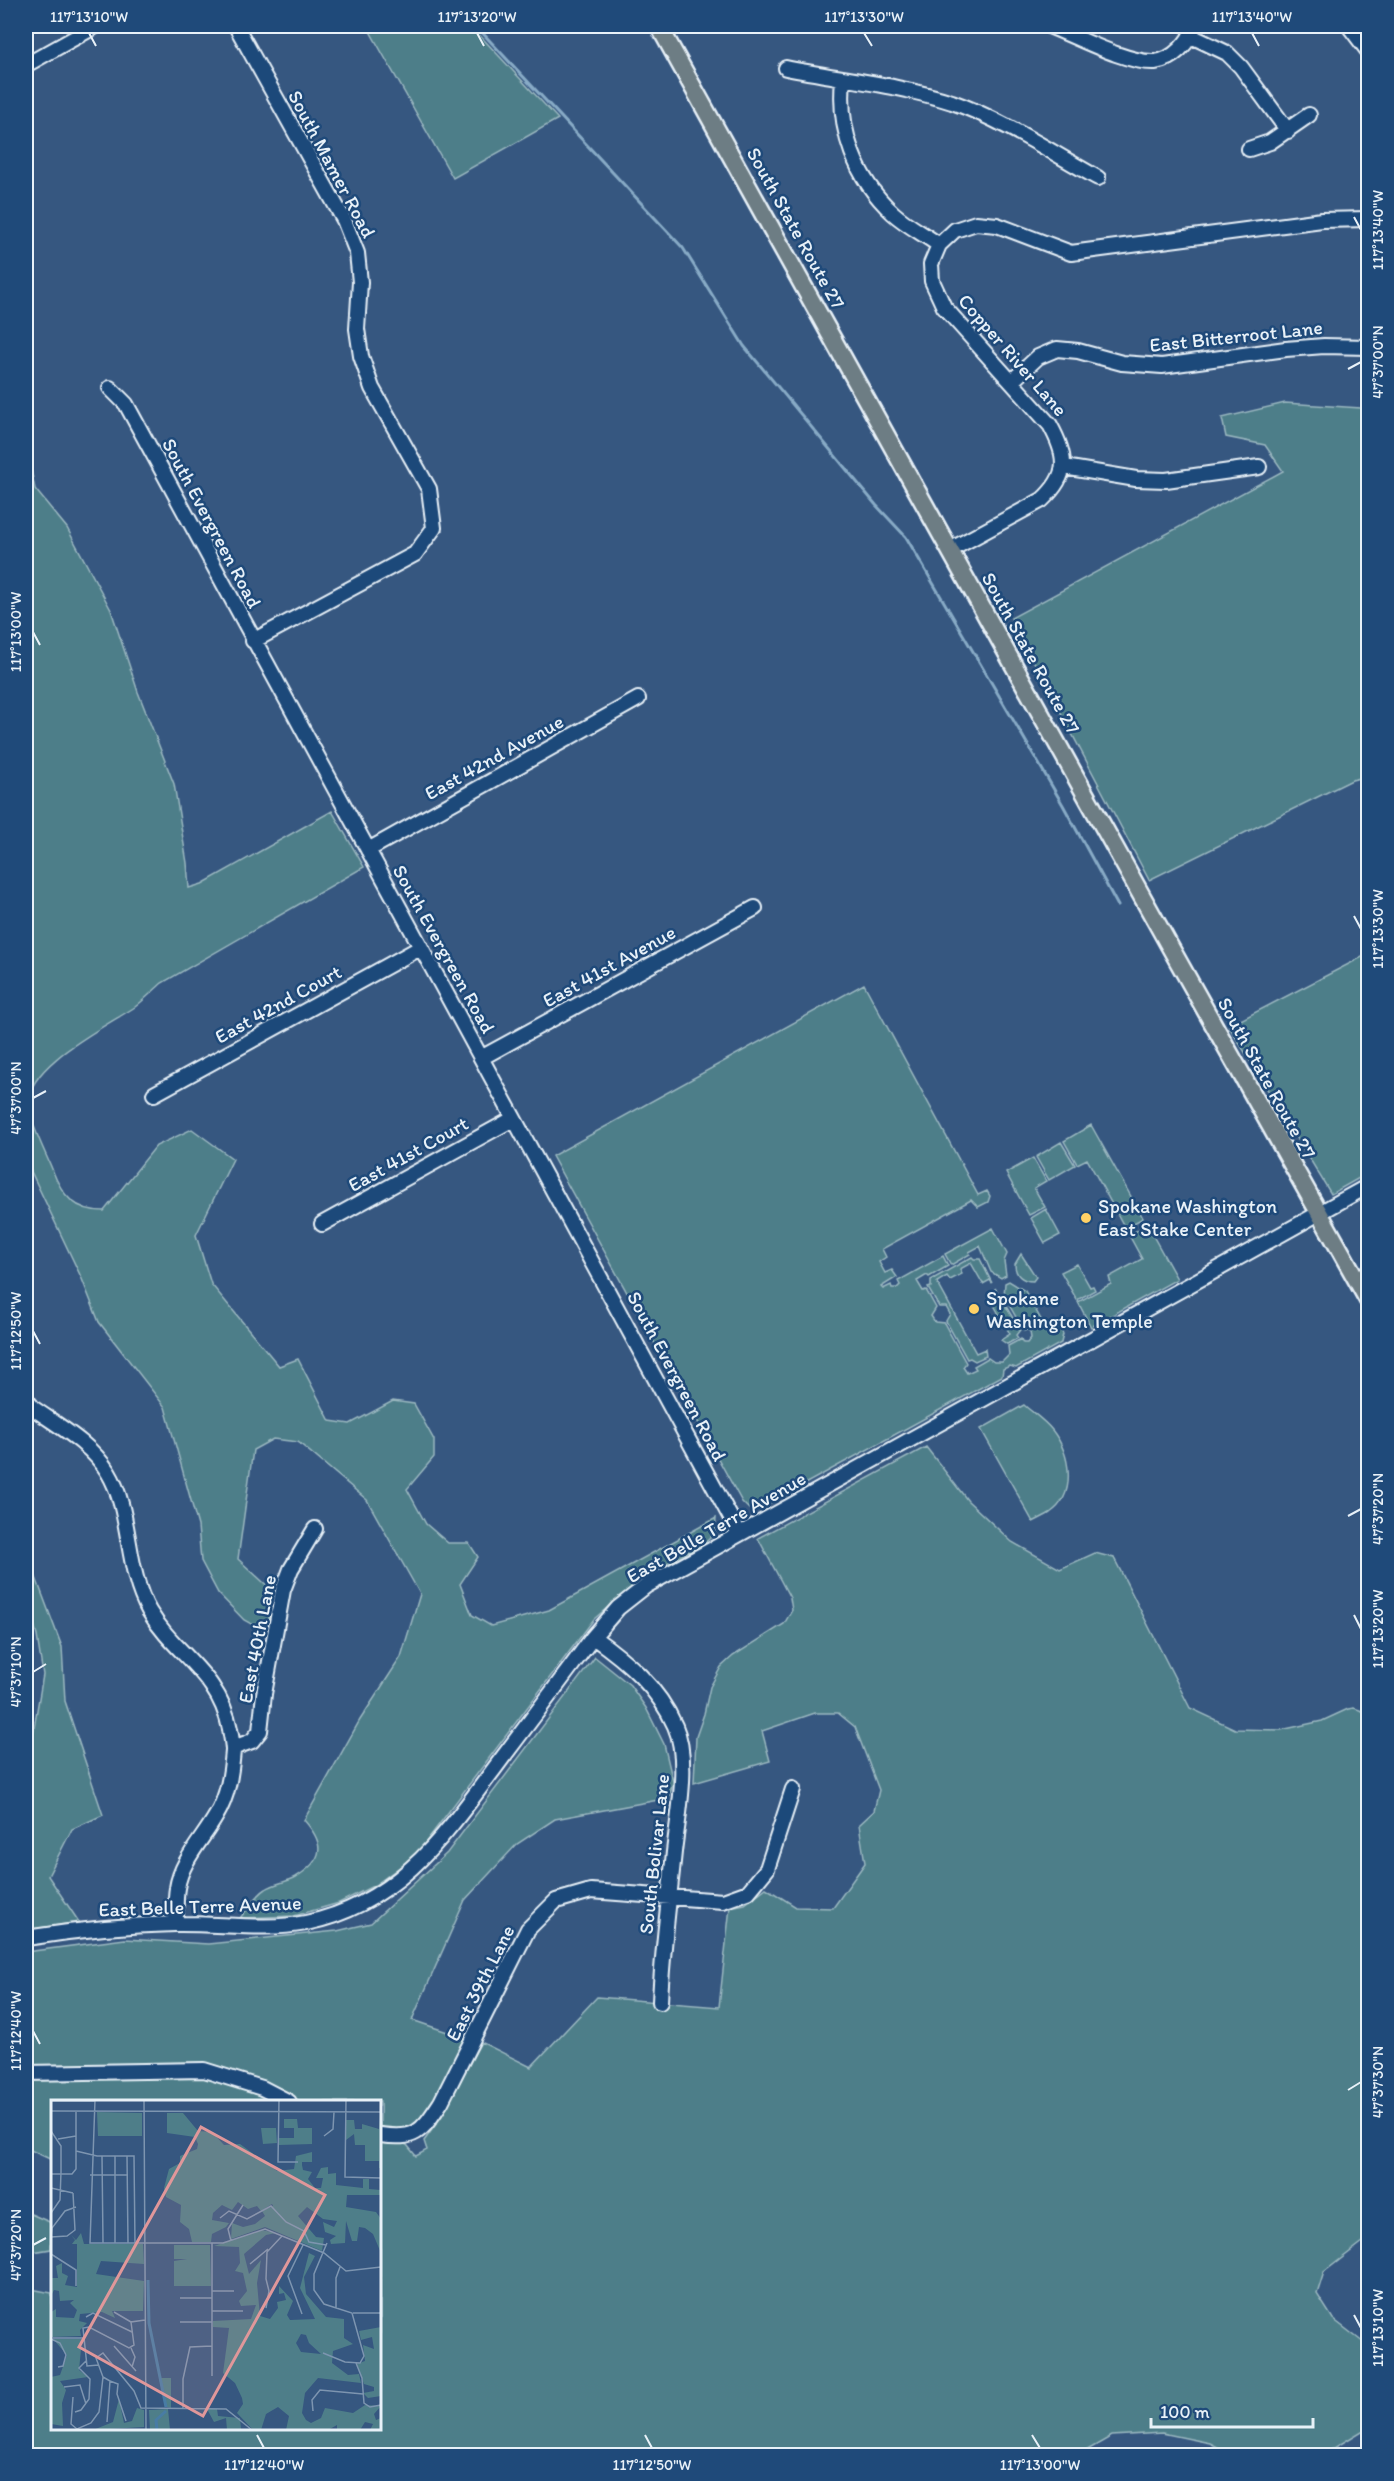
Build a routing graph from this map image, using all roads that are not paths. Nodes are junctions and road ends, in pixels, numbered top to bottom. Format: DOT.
graph roads {
  1 [pos="96,26"];
  2 [pos="236,26"];
  3 [pos="659,26"];
  4 [pos="1048,26"];
  5 [pos="1349,26"];
  6 [pos="1193,31"];
  7 [pos="1368,51"];
  8 [pos="26,65"];
  9 [pos="786,68"];
  10 [pos="843,80"];
  11 [pos="1310,115"];
  12 [pos="1288,131"];
  13 [pos="1249,149"];
  14 [pos="1098,178"];
  15 [pos="1368,219"];
  16 [pos="939,244"];
  17 [pos="1368,347"];
  18 [pos="1012,381"];
  19 [pos="110,388"];
  20 [pos="1259,467"];
  21 [pos="1064,468"];
  22 [pos="950,550"];
  23 [pos="253,641"];
  24 [pos="638,699"];
  25 [pos="368,850"];
  26 [pos="755,908"];
  27 [pos="420,948"];
  28 [pos="481,1058"];
  29 [pos="154,1094"];
  30 [pos="513,1119"];
  31 [pos="1368,1186"];
  32 [pos="1320,1214"];
  33 [pos="322,1224"];
  34 [pos="1368,1300"];
  35 [pos="26,1399"];
  36 [pos="315,1529"];
  37 [pos="739,1533"];
  38 [pos="593,1637"];
  39 [pos="233,1748"];
  40 [pos="793,1789"];
  41 [pos="670,1896"];
  42 [pos="176,1924"];
  43 [pos="26,1938"];
  44 [pos="660,2002"];
  45 [pos="26,2073"];
  46 [pos="285,2100"];
  47 [pos="381,2135"];
  1 -- 8 [label="street"];
  2 -- 23 [label="street, South Mamer Road"];
  3 -- 22 [label="main road, South State Route 27"];
  4 -- 6 [label="street"];
  5 -- 7 [label="street"];
  6 -- 12 [label="street"];
  9 -- 10 [label="street"];
  10 -- 14 [label="street"];
  10 -- 16 [label="street"];
  11 -- 12 [label="street"];
  12 -- 13 [label="street"];
  15 -- 16 [label="street"];
  16 -- 18 [label="street, Copper River Lane"];
  17 -- 18 [label="street, East Bitterroot Lane"];
  18 -- 21 [label="street, Copper River Lane"];
  19 -- 23 [label="street, South Evergreen Road"];
  20 -- 21 [label="street"];
  21 -- 22 [label="street"];
  22 -- 32 [label="main road, South State Route 27"];
  23 -- 25 [label="street, South Evergreen Road"];
  24 -- 25 [label="street, East 42nd Avenue"];
  25 -- 27 [label="street, South Evergreen Road"];
  26 -- 28 [label="street, East 41st Avenue"];
  27 -- 28 [label="street, South Evergreen Road"];
  27 -- 29 [label="street, East 42nd Court"];
  28 -- 30 [label="street, South Evergreen Road"];
  30 -- 33 [label="street, East 41st Court"];
  30 -- 37 [label="street, South Evergreen Road"];
  31 -- 32 [label="street, East Belle Terre Avenue"];
  32 -- 34 [label="main road, South State Route 27"];
  32 -- 37 [label="street, East Belle Terre Avenue"];
  35 -- 39 [label="street"];
  36 -- 39 [label="street, East 40th Lane"];
  37 -- 38 [label="street, East Belle Terre Avenue"];
  38 -- 41 [label="street, South Bolivar Lane"];
  38 -- 42 [label="street, East Belle Terre Avenue"];
  39 -- 42 [label="street"];
  40 -- 41 [label="street, East 39th Lane"];
  41 -- 44 [label="street, South Bolivar Lane"];
  41 -- 47 [label="street, East 39th Lane"];
  42 -- 43 [label="street, East Belle Terre Avenue"];
  45 -- 46 [label="street"];
}
